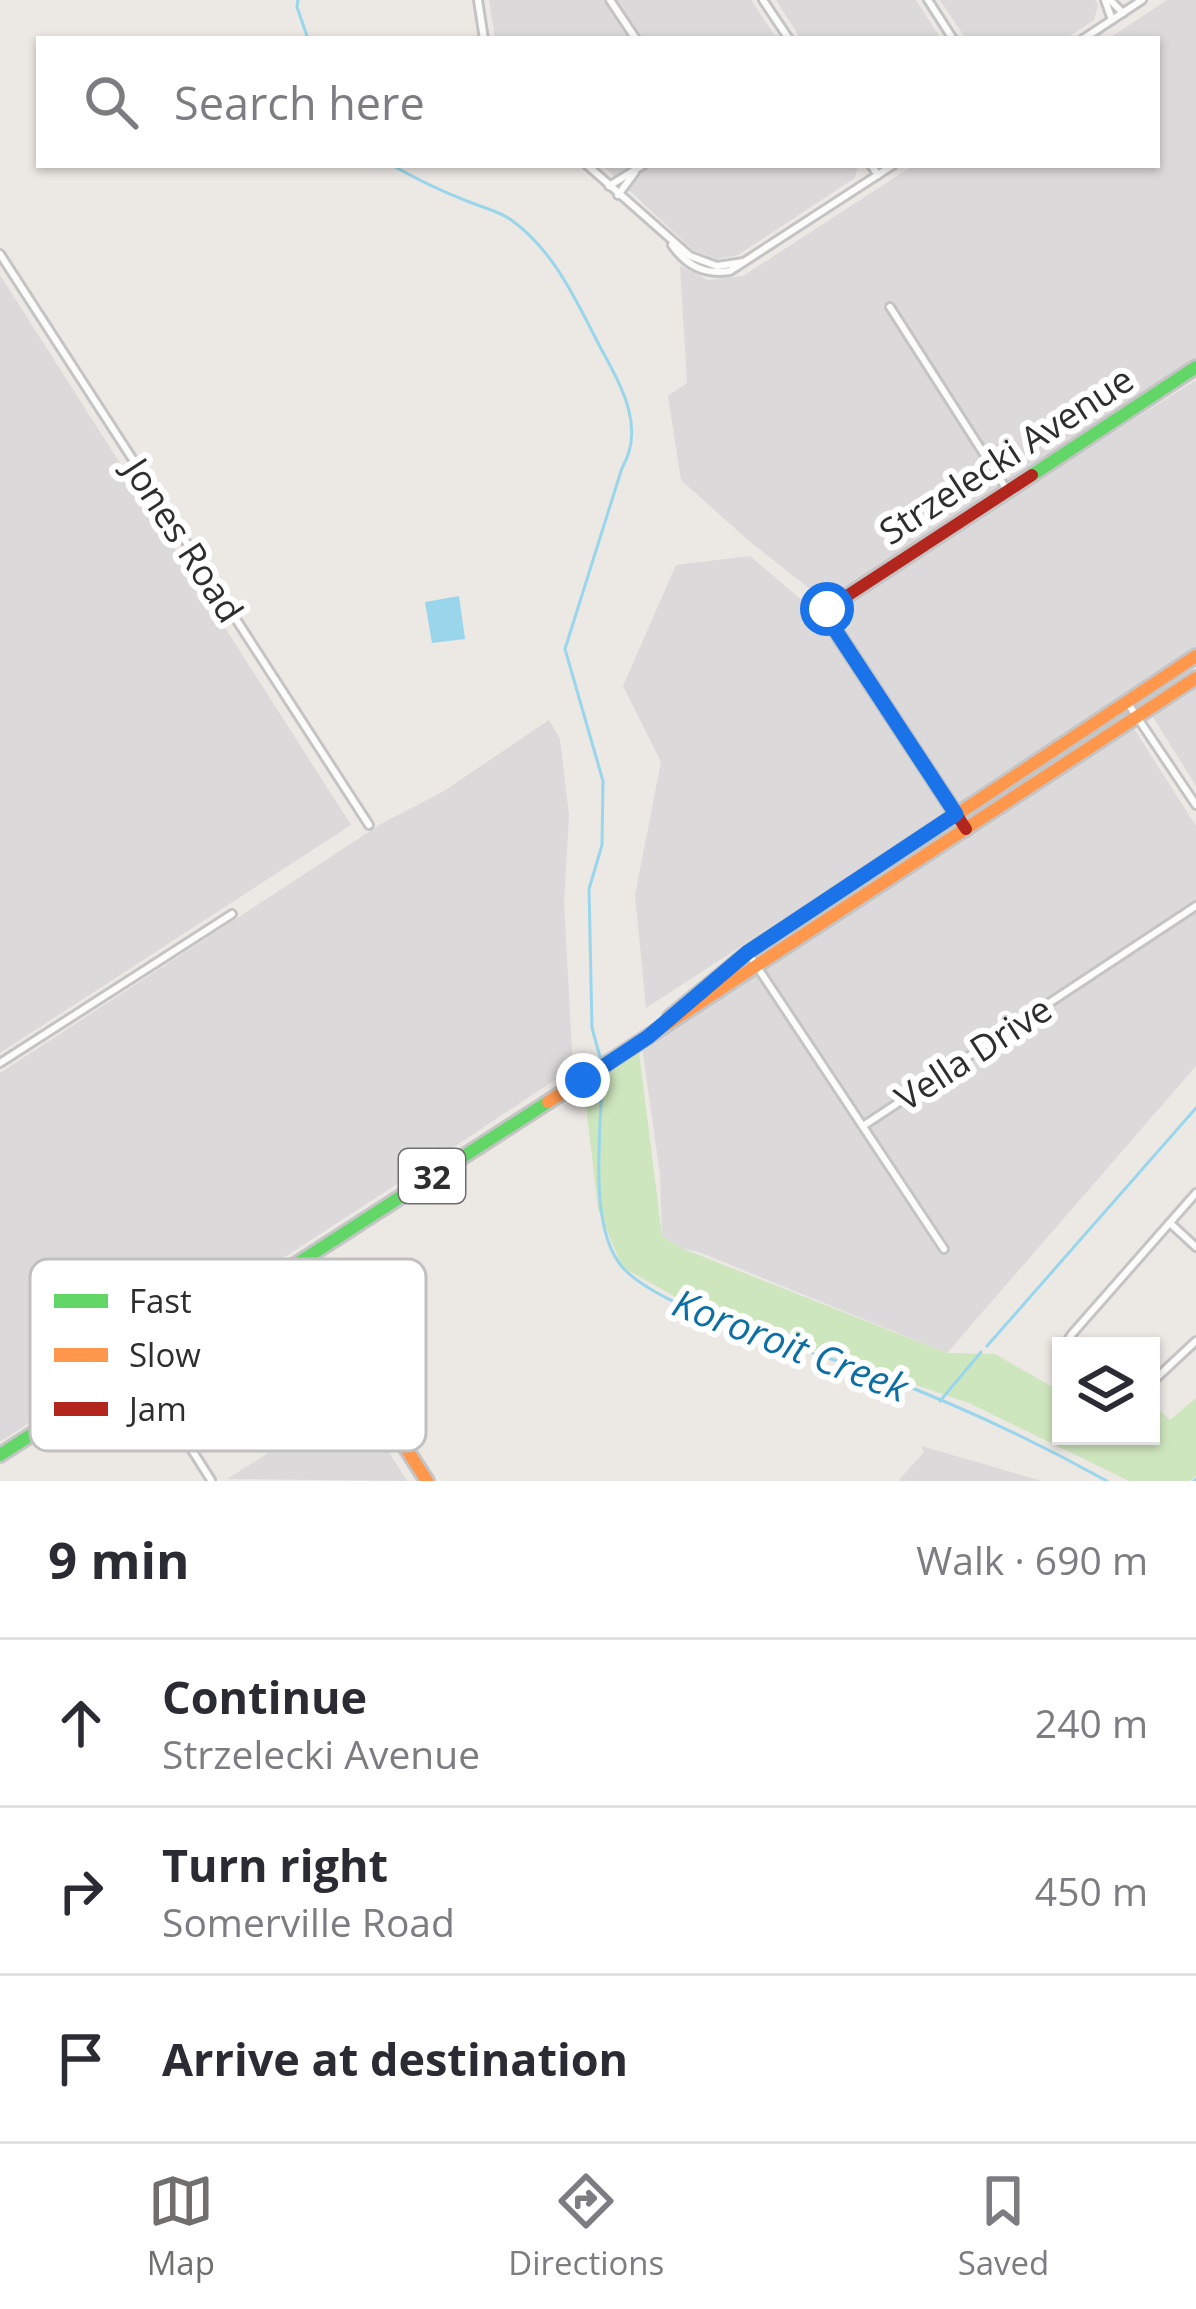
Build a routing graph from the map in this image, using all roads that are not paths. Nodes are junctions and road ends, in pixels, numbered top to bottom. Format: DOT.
graph roads {
  1 [pos="478,0"];
  2 [pos="610,0"];
  3 [pos="764,0"];
  4 [pos="928,0"];
  5 [pos="1107,0"];
  6 [pos="1142,0"];
  7 [pos="1123,13"];
  8 [pos="1112,20"];
  9 [pos="484,36"];
  10 [pos="634,36"];
  11 [pos="787,36"];
  12 [pos="951,36"];
  13 [pos="1088,36"];
  14 [pos="590,168"];
  15 [pos="638,168"];
  16 [pos="639,168"];
  17 [pos="873,168"];
  18 [pos="888,168"];
  19 [pos="878,175"];
  20 [pos="609,186"];
  21 [pos="618,195"];
  22 [pos="0,254"];
  23 [pos="890,307"];
  24 [pos="1196,367"];
  25 [pos="1007,490"];
  26 [pos="1196,656"];
  27 [pos="1196,678"];
  28 [pos="1127,702"];
  29 [pos="1137,717"];
  30 [pos="1196,806"];
  31 [pos="956,814"];
  32 [pos="369,825"];
  33 [pos="966,829"];
  34 [pos="1196,906"];
  35 [pos="232,914"];
  36 [pos="748,952"];
  37 [pos="757,966"];
  38 [pos="648,1037"];
  39 [pos="0,1063"];
  40 [pos="863,1126"];
  41 [pos="1196,1193"];
  42 [pos="1170,1223"];
  43 [pos="1196,1247"];
  44 [pos="944,1249"];
  45 [pos="306,1259"];
  46 [pos="1070,1337"];
  47 [pos="1196,1341"];
  48 [pos="1160,1374"];
  49 [pos="30,1435"];
  50 [pos="193,1451"];
  51 [pos="408,1451"];
  52 [pos="0,1454"];
  53 [pos="211,1480"];
  54 [pos="427,1481"];
  1 -- 9 [label="street"];
  2 -- 10 [label="street"];
  3 -- 11 [label="street"];
  4 -- 12 [label="street"];
  5 -- 7 [label="street"];
  5 -- 8 [label="street"];
  6 -- 7 [label="street"];
  7 -- 8 [label="street"];
  8 -- 13 [label="street"];
  14 -- 20 [label="street"];
  15 -- 20 [label="street"];
  16 -- 21 [label="street"];
  17 -- 19 [label="street"];
  18 -- 19 [label="street"];
  19 -- 21 [label="street"];
  20 -- 21 [label="street"];
  22 -- 32 [label="street, Jones Road"];
  23 -- 25 [label="street"];
  24 -- 25 [label="main road, Strzelecki Avenue"];
  25 -- 31 [label="main road, Strzelecki Avenue"];
  26 -- 28 [label="main road, 32"];
  27 -- 29 [label="main road, 32"];
  28 -- 29 [label="street"];
  28 -- 31 [label="main road, 32"];
  29 -- 30 [label="street"];
  29 -- 33 [label="main road, 32"];
  31 -- 33 [label="main road, Strzelecki Avenue"];
  31 -- 36 [label="main road, 32"];
  33 -- 37 [label="main road, 32"];
  34 -- 40 [label="street, Vella Drive"];
  35 -- 39 [label="street"];
  36 -- 37 [label="street, Vella Drive"];
  36 -- 38 [label="main road, 32"];
  37 -- 38 [label="main road, 32"];
  37 -- 40 [label="street, Vella Drive"];
  38 -- 45 [label="main road, 32"];
  40 -- 44 [label="street"];
  41 -- 42 [label="street"];
  42 -- 43 [label="street"];
  42 -- 46 [label="street"];
  47 -- 48 [label="street"];
  49 -- 52 [label="main road"];
  50 -- 53 [label="street"];
  51 -- 54 [label="main road"];
}
